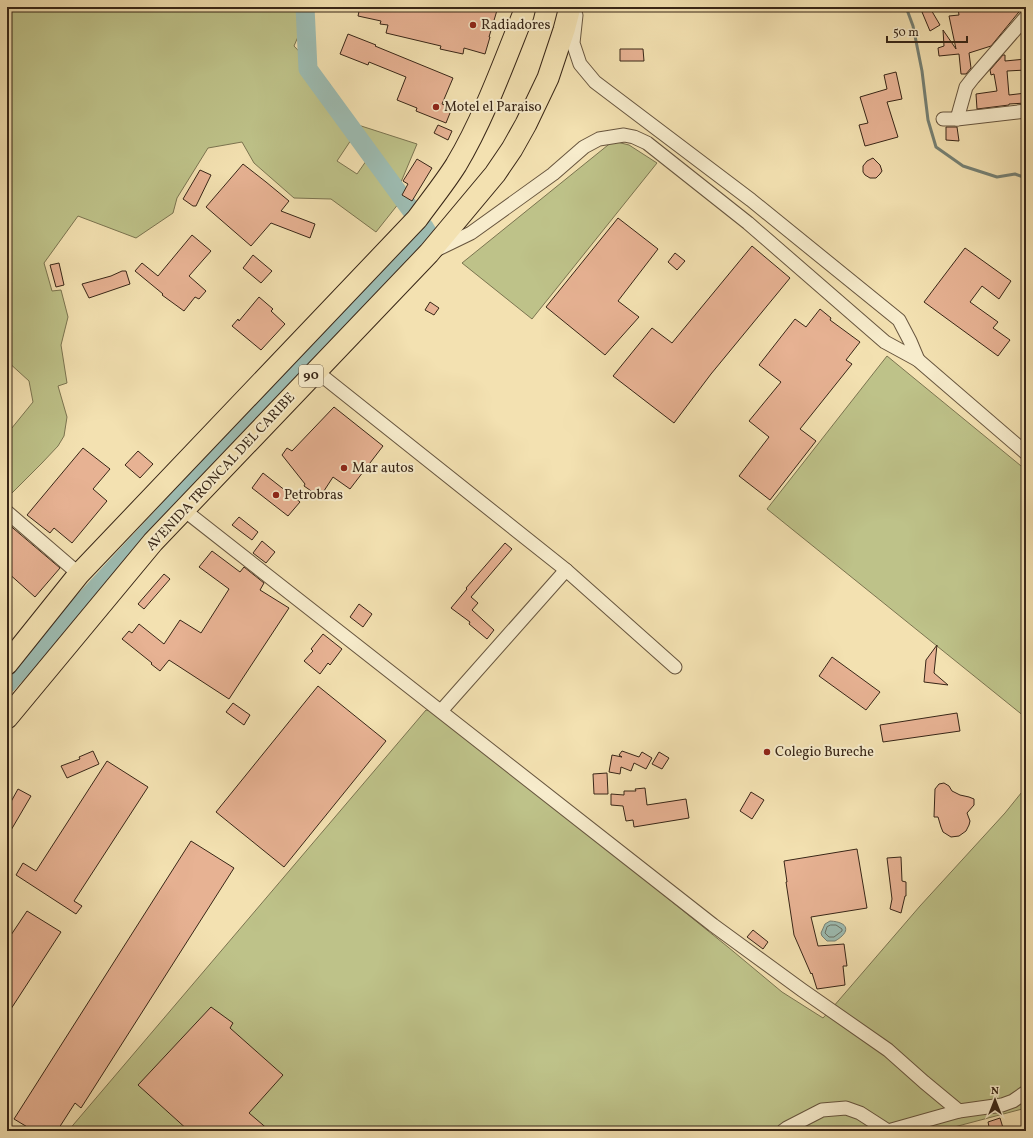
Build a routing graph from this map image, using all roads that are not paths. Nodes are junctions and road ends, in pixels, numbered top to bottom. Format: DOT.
graph roads {
  1 [pos="525,7"];
  2 [pos="570,7"];
  3 [pos="577,7"];
  4 [pos="1026,17"];
  5 [pos="1026,111"];
  6 [pos="943,119"];
  7 [pos="957,119"];
  8 [pos="657,129"];
  9 [pos="647,143"];
  10 [pos="429,253"];
  11 [pos="918,360"];
  12 [pos="316,371"];
  13 [pos="1026,453"];
  14 [pos="184,510"];
  15 [pos="7,512"];
  16 [pos="566,570"];
  17 [pos="79,574"];
  18 [pos="7,664"];
  19 [pos="675,667"];
  20 [pos="441,711"];
  21 [pos="7,718"];
  22 [pos="1026,1092"];
  23 [pos="959,1111"];
  24 [pos="783,1131"];
  25 [pos="888,1131"];
  1 -- 17 [label="highway, 90"];
  2 -- 10 [label="highway, AVENIDA TRONCAL DEL CARIBE / 90"];
  3 -- 8 [label="street"];
  4 -- 7 [label="street"];
  5 -- 7 [label="street"];
  6 -- 7 [label="street"];
  8 -- 9 [label="street"];
  8 -- 11 [label="street"];
  9 -- 10 [label="street"];
  9 -- 11 [label="street"];
  10 -- 12 [label="highway, AVENIDA TRONCAL DEL CARIBE / 90"];
  11 -- 13 [label="street"];
  12 -- 14 [label="highway, AVENIDA TRONCAL DEL CARIBE / 90"];
  12 -- 16 [label="street"];
  14 -- 20 [label="street"];
  14 -- 21 [label="highway, AVENIDA TRONCAL DEL CARIBE / 90"];
  15 -- 17 [label="street"];
  16 -- 19 [label="street"];
  16 -- 20 [label="street"];
  17 -- 18 [label="highway, 90"];
  20 -- 23 [label="street"];
  22 -- 23 [label="street"];
  23 -- 25 [label="street"];
  24 -- 25 [label="street"];
}
